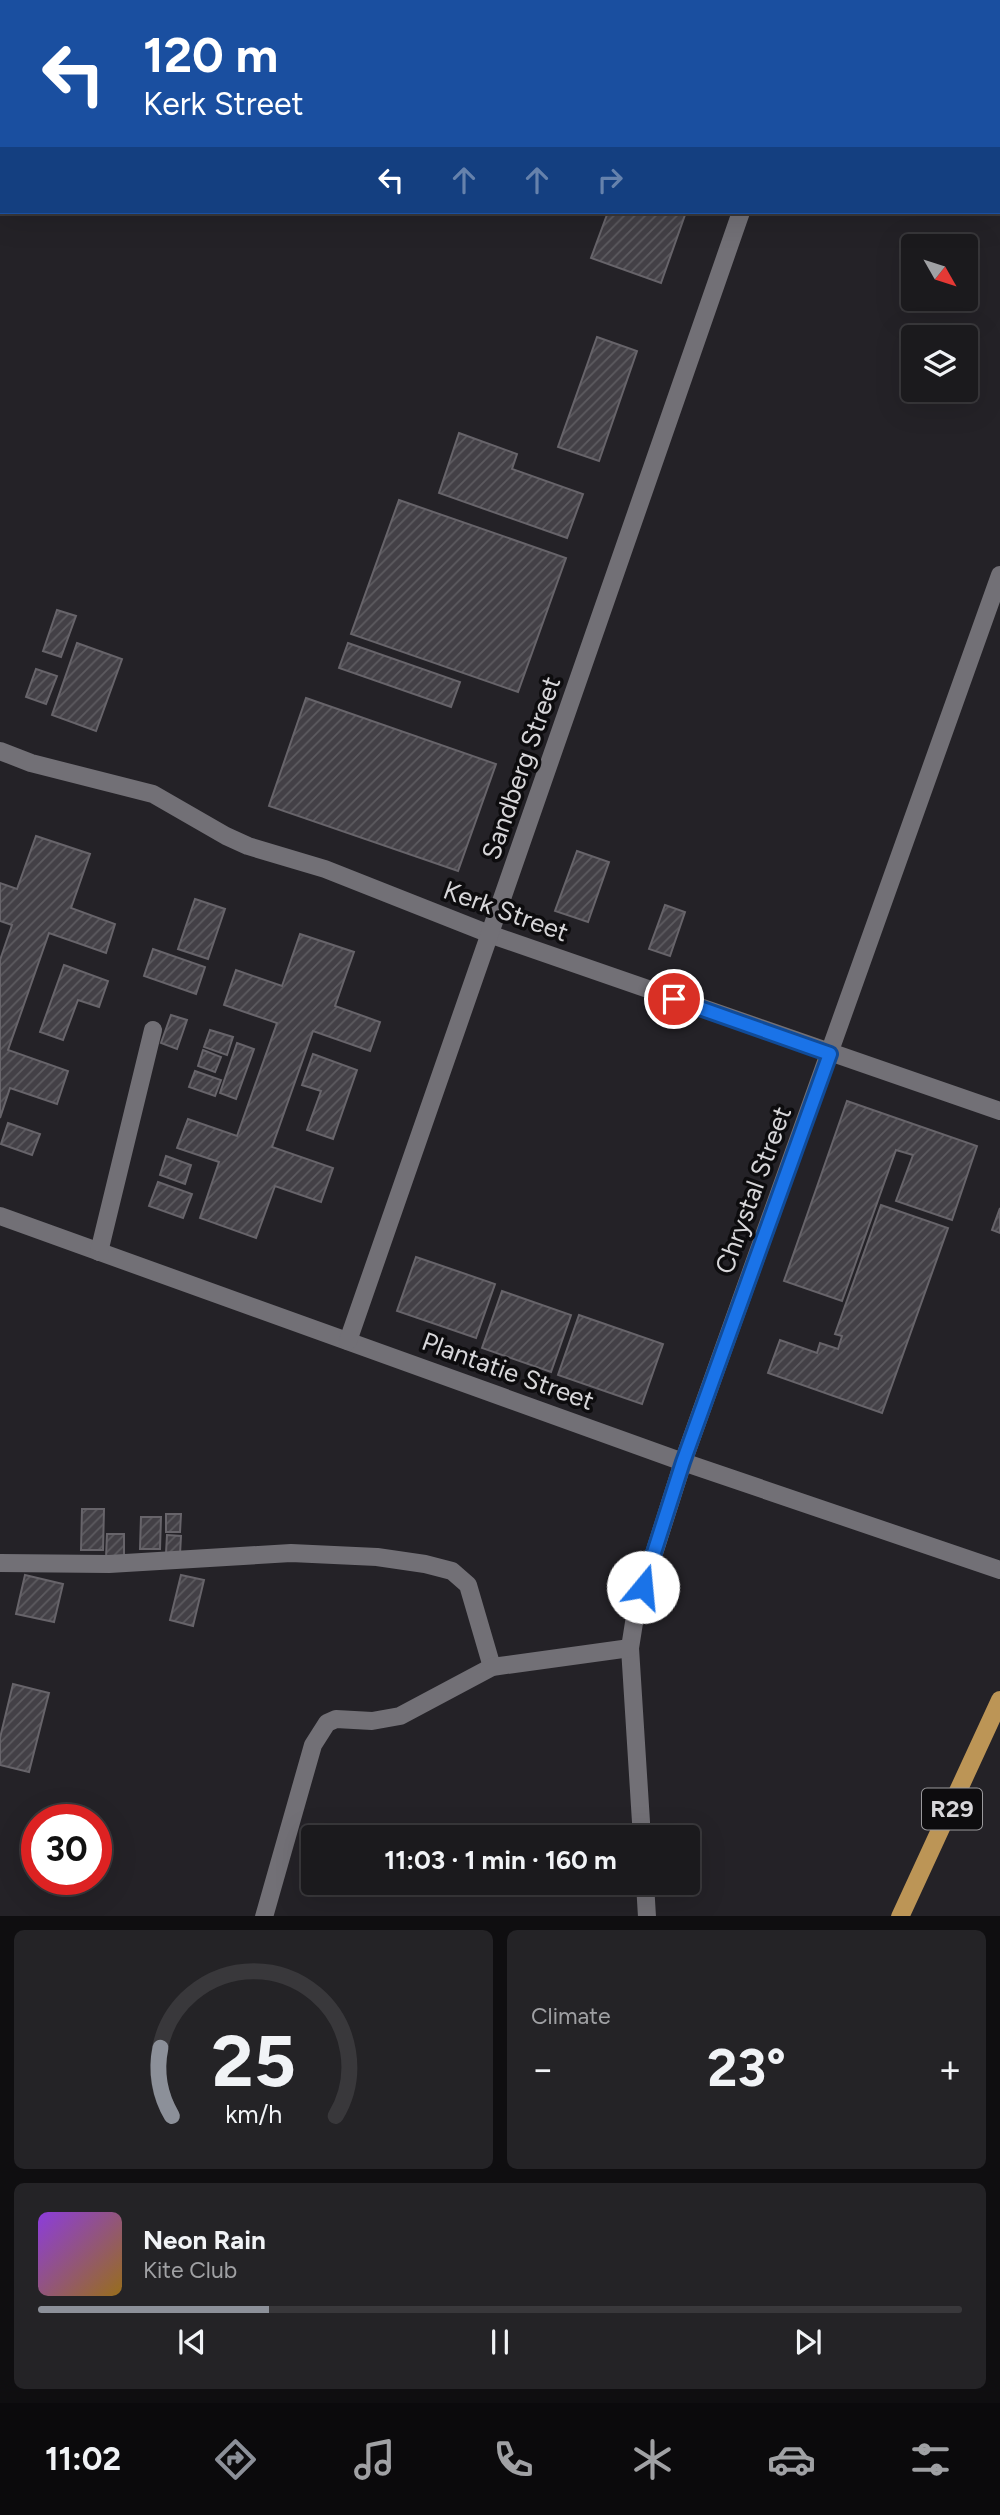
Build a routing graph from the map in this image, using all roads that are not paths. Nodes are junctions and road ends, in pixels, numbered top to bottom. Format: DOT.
graph roads {
  1 [pos="740,214"];
  2 [pos="1000,575"];
  3 [pos="0,751"];
  4 [pos="492,935"];
  5 [pos="153,1030"];
  6 [pos="830,1054"];
  7 [pos="1000,1111"];
  8 [pos="0,1216"];
  9 [pos="99,1252"];
  10 [pos="348,1341"];
  11 [pos="683,1462"];
  12 [pos="0,1563"];
  13 [pos="1000,1570"];
  14 [pos="630,1648"];
  15 [pos="492,1667"];
  16 [pos="1000,1700"];
  17 [pos="641,1825"];
  18 [pos="646,1895"];
  19 [pos="264,1916"];
  20 [pos="647,1916"];
  21 [pos="900,1916"];
  1 -- 4 [label="street, Sandberg Street"];
  2 -- 6 [label="street, Chrystal Street"];
  3 -- 4 [label="street, Kerk Street"];
  4 -- 6 [label="street, Kerk Street"];
  4 -- 10 [label="street, Sandberg Street"];
  5 -- 9 [label="street"];
  6 -- 7 [label="street, Kerk Street"];
  6 -- 11 [label="street, Chrystal Street"];
  8 -- 9 [label="street, Plantatie Street"];
  9 -- 10 [label="street, Plantatie Street"];
  10 -- 11 [label="street, Plantatie Street"];
  11 -- 13 [label="street, Plantatie Street"];
  11 -- 14 [label="street, Chrystal Street"];
  12 -- 15 [label="street"];
  14 -- 15 [label="street"];
  14 -- 17 [label="street, Chrystal Street"];
  15 -- 19 [label="street"];
  16 -- 21 [label="main road, R29"];
  18 -- 20 [label="street"];
}
